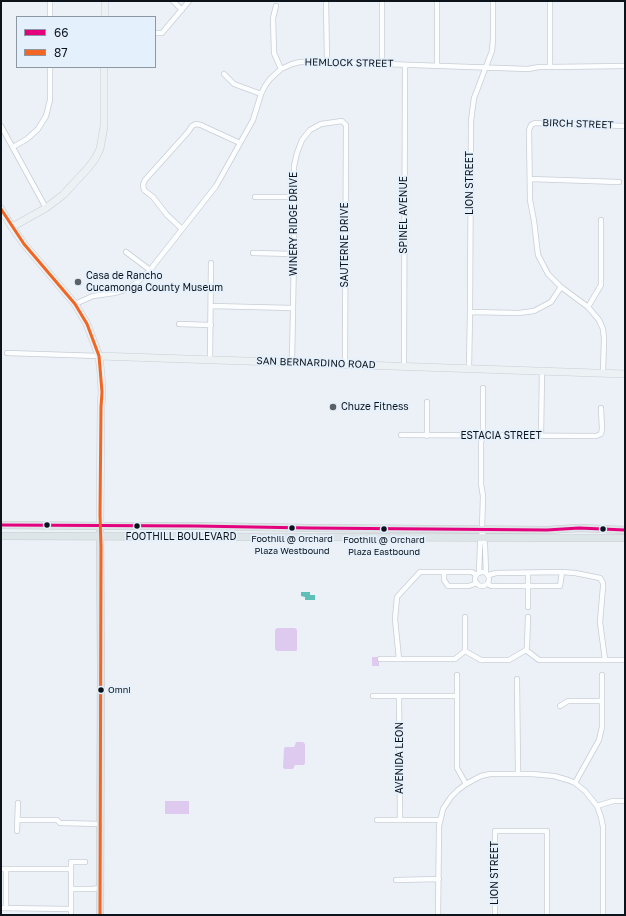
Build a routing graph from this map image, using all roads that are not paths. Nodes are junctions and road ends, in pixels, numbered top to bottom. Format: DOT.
graph roads {
  1 [pos="50,1"];
  2 [pos="105,1"];
  3 [pos="173,1"];
  4 [pos="189,1"];
  5 [pos="326,1"];
  6 [pos="382,1"];
  7 [pos="437,1"];
  8 [pos="493,1"];
  9 [pos="550,1"];
  10 [pos="276,6"];
  11 [pos="182,10"];
  12 [pos="50,16"];
  13 [pos="105,16"];
  14 [pos="156,33"];
  15 [pos="326,62"];
  16 [pos="382,64"];
  17 [pos="405,65"];
  18 [pos="438,65"];
  19 [pos="625,66"];
  20 [pos="486,67"];
  21 [pos="550,67"];
  22 [pos="50,68"];
  23 [pos="104,68"];
  24 [pos="281,69"];
  25 [pos="224,74"];
  26 [pos="261,94"];
  27 [pos="346,125"];
  28 [pos="1,126"];
  29 [pos="625,126"];
  30 [pos="240,143"];
  31 [pos="13,147"];
  32 [pos="530,179"];
  33 [pos="620,182"];
  34 [pos="255,197"];
  35 [pos="294,197"];
  36 [pos="46,208"];
  37 [pos="1,209"];
  38 [pos="601,220"];
  39 [pos="12,227"];
  40 [pos="182,229"];
  41 [pos="126,252"];
  42 [pos="253,253"];
  43 [pos="294,254"];
  44 [pos="211,263"];
  45 [pos="150,270"];
  46 [pos="561,287"];
  47 [pos="75,304"];
  48 [pos="211,306"];
  49 [pos="588,307"];
  50 [pos="293,308"];
  51 [pos="470,312"];
  52 [pos="179,324"];
  53 [pos="211,325"];
  54 [pos="7,353"];
  55 [pos="99,356"];
  56 [pos="210,359"];
  57 [pos="292,362"];
  58 [pos="345,364"];
  59 [pos="404,366"];
  60 [pos="469,368"];
  61 [pos="542,371"];
  62 [pos="603,373"];
  63 [pos="625,374"];
  64 [pos="483,388"];
  65 [pos="427,402"];
  66 [pos="601,408"];
  67 [pos="401,436"];
  68 [pos="427,436"];
  69 [pos="483,436"];
  70 [pos="541,436"];
  71 [pos="1,525"];
  72 [pos="100,526"];
  73 [pos="482,529"];
  74 [pos="625,530"];
  75 [pos="1,536"];
  76 [pos="101,537"];
  77 [pos="482,537"];
  78 [pos="625,538"];
  79 [pos="444,572"];
  80 [pos="562,572"];
  81 [pos="528,573"];
  82 [pos="478,574"];
  83 [pos="487,574"];
  84 [pos="477,584"];
  85 [pos="488,584"];
  86 [pos="528,586"];
  87 [pos="528,607"];
  88 [pos="465,617"];
  89 [pos="528,618"];
  90 [pos="526,650"];
  91 [pos="465,651"];
  92 [pos="380,659"];
  93 [pos="399,659"];
  94 [pos="605,660"];
  95 [pos="625,660"];
  96 [pos="457,675"];
  97 [pos="602,675"];
  98 [pos="517,679"];
  99 [pos="373,696"];
  100 [pos="399,696"];
  101 [pos="457,696"];
  102 [pos="602,701"];
  103 [pos="560,706"];
  104 [pos="518,774"];
  105 [pos="575,783"];
  106 [pos="466,784"];
  107 [pos="625,801"];
  108 [pos="18,803"];
  109 [pos="597,806"];
  110 [pos="18,820"];
  111 [pos="377,820"];
  112 [pos="400,820"];
  113 [pos="440,820"];
  114 [pos="101,824"];
  115 [pos="16,831"];
  116 [pos="86,862"];
  117 [pos="4,869"];
  118 [pos="71,869"];
  119 [pos="439,879"];
  120 [pos="396,880"];
  121 [pos="100,888"];
  122 [pos="71,889"];
  123 [pos="4,908"];
  124 [pos="71,909"];
  125 [pos="71,915"];
  126 [pos="100,915"];
  127 [pos="438,915"];
  128 [pos="495,915"];
  129 [pos="547,915"];
  130 [pos="603,915"];
  1 -- 12 [label="street"];
  2 -- 13 [label="street"];
  3 -- 11 [label="street"];
  4 -- 11 [label="street"];
  5 -- 15 [label="street"];
  6 -- 16 [label="street"];
  7 -- 18 [label="street"];
  8 -- 20 [label="street, LION STREET"];
  9 -- 21 [label="street"];
  10 -- 24 [label="street"];
  11 -- 14 [label="street"];
  15 -- 16 [label="street, HEMLOCK STREET"];
  15 -- 24 [label="street, HEMLOCK STREET"];
  16 -- 17 [label="street, HEMLOCK STREET"];
  17 -- 18 [label="street, HEMLOCK STREET"];
  17 -- 59 [label="street, SPINEL AVENUE"];
  18 -- 20 [label="street, HEMLOCK STREET"];
  19 -- 21 [label="street, HEMLOCK STREET"];
  20 -- 21 [label="street, HEMLOCK STREET"];
  20 -- 51 [label="street, LION STREET"];
  22 -- 31 [label="street"];
  23 -- 36 [label="street"];
  24 -- 26 [label="street, HEMLOCK STREET"];
  25 -- 26 [label="street"];
  26 -- 30 [label="street, HEMLOCK STREET"];
  27 -- 35 [label="street, WINERY RIDGE DRIVE"];
  27 -- 58 [label="street, SAUTERNE DRIVE"];
  28 -- 31 [label="street"];
  29 -- 32 [label="street, BIRCH STREET"];
  30 -- 40 [label="street, HEMLOCK STREET"];
  30 -- 40 [label="street"];
  31 -- 36 [label="street"];
  32 -- 33 [label="street"];
  32 -- 46 [label="street"];
  34 -- 35 [label="street"];
  35 -- 43 [label="street, WINERY RIDGE DRIVE"];
  36 -- 39 [label="street"];
  37 -- 39 [label="street"];
  38 -- 49 [label="street"];
  39 -- 47 [label="street"];
  40 -- 45 [label="street, HEMLOCK STREET"];
  41 -- 45 [label="street"];
  42 -- 43 [label="street"];
  43 -- 50 [label="street, WINERY RIDGE DRIVE"];
  44 -- 48 [label="street"];
  45 -- 47 [label="street, HEMLOCK STREET"];
  46 -- 49 [label="street"];
  46 -- 51 [label="street"];
  47 -- 55 [label="street"];
  48 -- 50 [label="street"];
  48 -- 53 [label="street"];
  49 -- 62 [label="street"];
  50 -- 57 [label="street, WINERY RIDGE DRIVE"];
  51 -- 60 [label="street, LION STREET"];
  52 -- 53 [label="street"];
  53 -- 56 [label="street"];
  54 -- 55 [label="street, SAN BERNARDINO ROAD"];
  55 -- 56 [label="street, SAN BERNARDINO ROAD"];
  55 -- 72 [label="street"];
  56 -- 57 [label="street, SAN BERNARDINO ROAD"];
  57 -- 58 [label="street, SAN BERNARDINO ROAD"];
  58 -- 59 [label="street, SAN BERNARDINO ROAD"];
  59 -- 60 [label="street, SAN BERNARDINO ROAD"];
  60 -- 61 [label="street, SAN BERNARDINO ROAD"];
  61 -- 62 [label="street, SAN BERNARDINO ROAD"];
  61 -- 70 [label="street"];
  62 -- 63 [label="street, SAN BERNARDINO ROAD"];
  64 -- 69 [label="street"];
  65 -- 68 [label="street"];
  66 -- 70 [label="street, ESTACIA STREET"];
  67 -- 68 [label="street, ESTACIA STREET"];
  68 -- 69 [label="street, ESTACIA STREET"];
  69 -- 70 [label="street, ESTACIA STREET"];
  69 -- 73 [label="street"];
  71 -- 72 [label="main road, FOOTHILL BOULEVARD"];
  72 -- 73 [label="main road, FOOTHILL BOULEVARD"];
  72 -- 76 [label="main road"];
  73 -- 74 [label="main road, FOOTHILL BOULEVARD"];
  73 -- 77 [label="street"];
  75 -- 76 [label="main road, FOOTHILL BOULEVARD"];
  76 -- 77 [label="main road, FOOTHILL BOULEVARD"];
  76 -- 114 [label="main road"];
  77 -- 78 [label="main road, FOOTHILL BOULEVARD"];
  77 -- 82 [label="street"];
  77 -- 83 [label="street"];
  79 -- 82 [label="street"];
  79 -- 84 [label="street"];
  79 -- 93 [label="street"];
  80 -- 81 [label="street"];
  80 -- 86 [label="street"];
  80 -- 94 [label="street"];
  81 -- 83 [label="street"];
  81 -- 86 [label="street"];
  82 -- 83 [label="street"];
  82 -- 84 [label="street"];
  83 -- 85 [label="street"];
  84 -- 85 [label="street"];
  85 -- 86 [label="street"];
  86 -- 87 [label="street"];
  88 -- 91 [label="street"];
  89 -- 90 [label="street"];
  90 -- 91 [label="street"];
  90 -- 94 [label="street"];
  91 -- 93 [label="street"];
  92 -- 93 [label="street"];
  94 -- 95 [label="street"];
  96 -- 101 [label="street"];
  97 -- 102 [label="street"];
  98 -- 104 [label="street"];
  99 -- 100 [label="street"];
  100 -- 101 [label="street"];
  100 -- 112 [label="street, AVENIDA LEON"];
  101 -- 106 [label="street"];
  102 -- 103 [label="street"];
  102 -- 105 [label="street"];
  104 -- 105 [label="street"];
  104 -- 106 [label="street"];
  105 -- 109 [label="street"];
  106 -- 113 [label="street"];
  107 -- 109 [label="street"];
  108 -- 110 [label="street"];
  109 -- 130 [label="street"];
  110 -- 114 [label="street"];
  110 -- 115 [label="street"];
  111 -- 112 [label="street"];
  112 -- 113 [label="street"];
  113 -- 119 [label="street"];
  114 -- 121 [label="main road"];
  116 -- 118 [label="street"];
  117 -- 118 [label="street"];
  117 -- 123 [label="street"];
  118 -- 122 [label="street"];
  119 -- 120 [label="street"];
  119 -- 127 [label="street"];
  121 -- 122 [label="street"];
  121 -- 126 [label="main road"];
  122 -- 124 [label="street"];
  123 -- 124 [label="street"];
  124 -- 125 [label="street"];
  128 -- 129 [label="street, LION STREET"];
}
